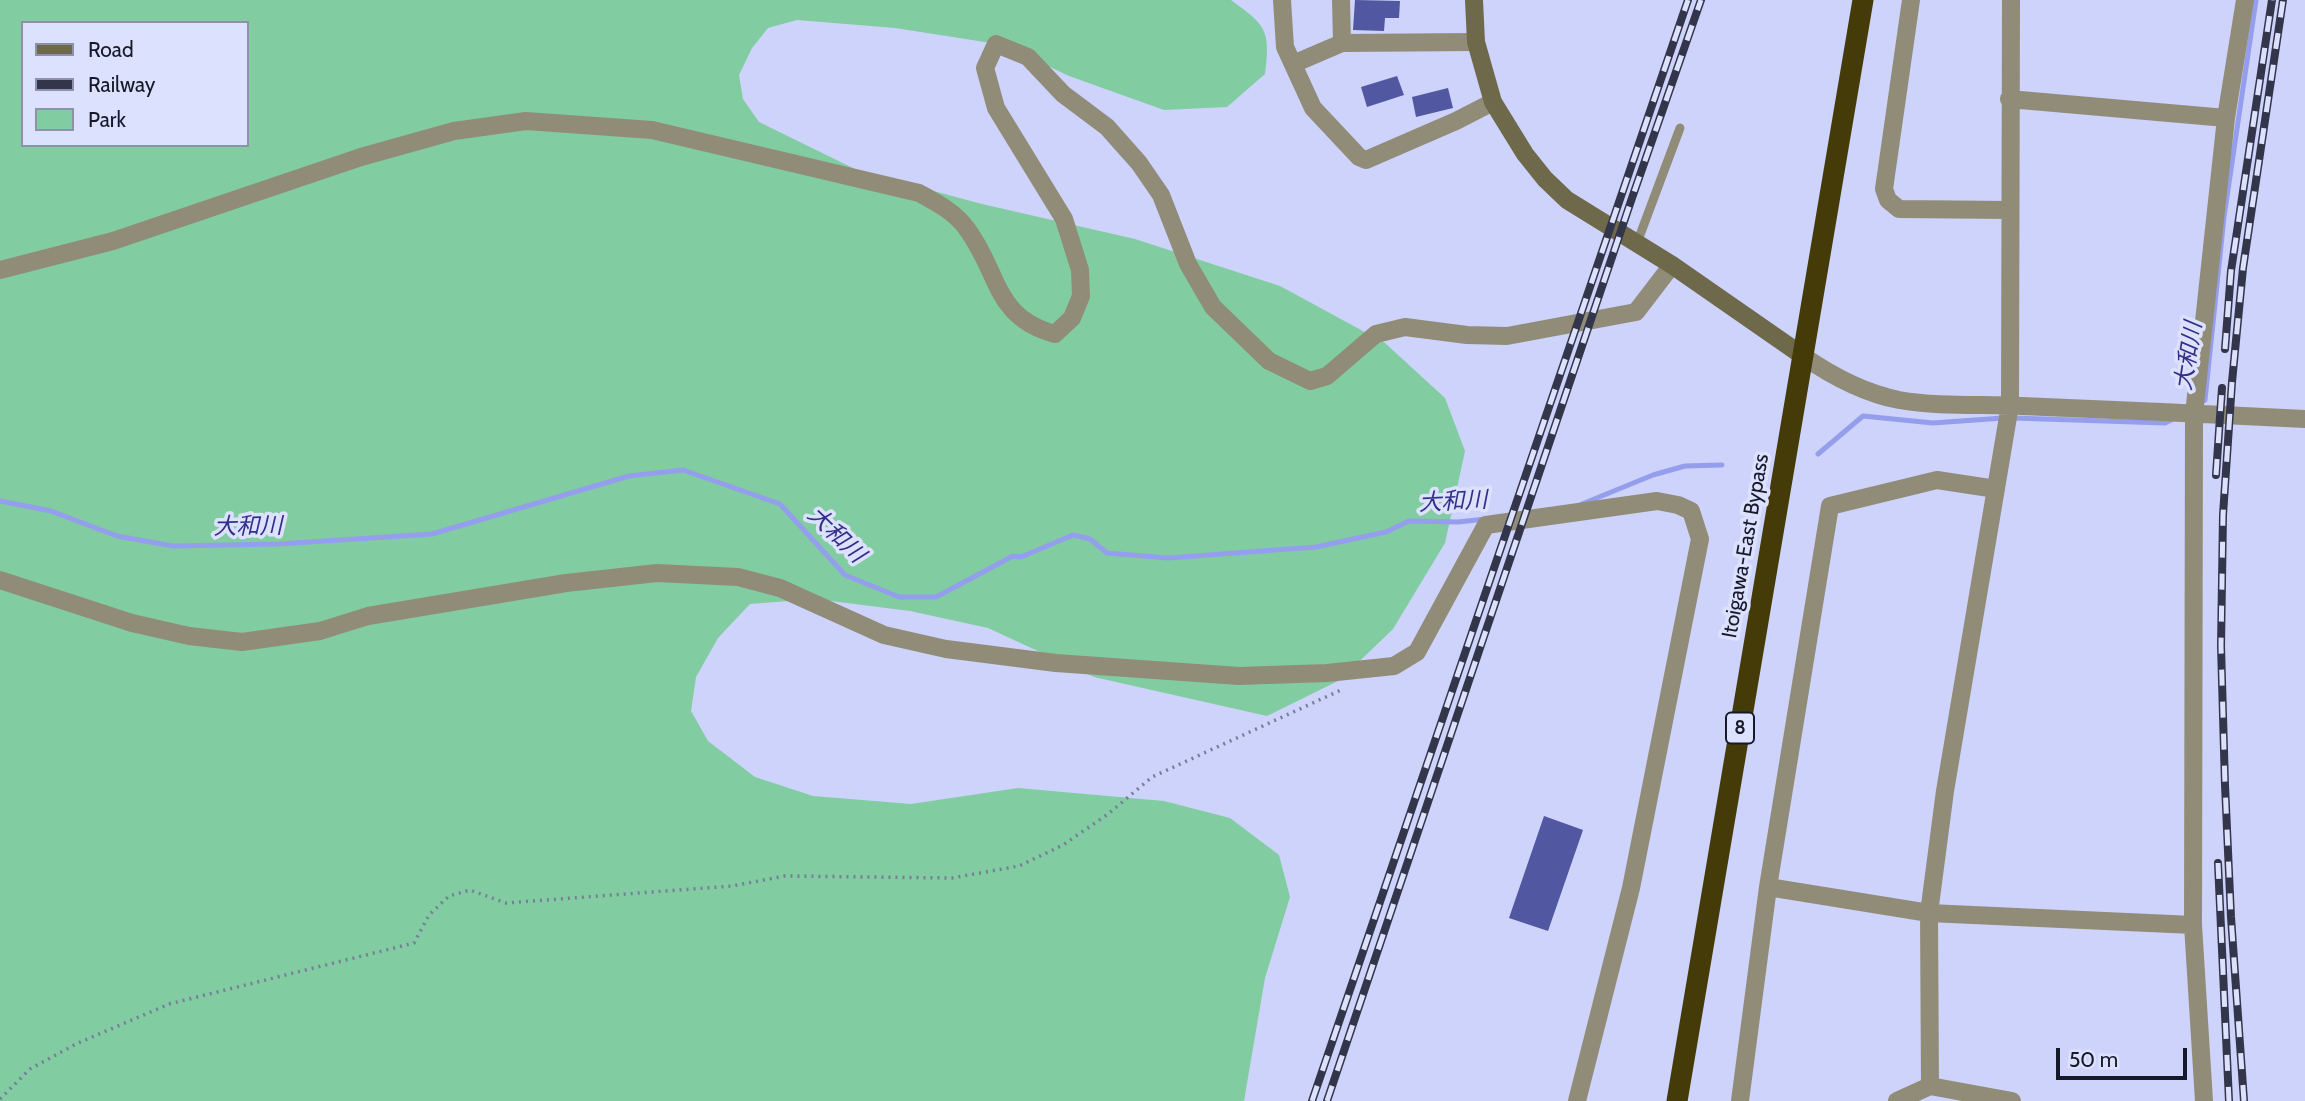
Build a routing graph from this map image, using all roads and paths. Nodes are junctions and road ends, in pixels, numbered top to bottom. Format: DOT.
graph roads {
  1 [pos="1282,0"];
  2 [pos="1341,0"];
  3 [pos="1474,0"];
  4 [pos="1863,0"];
  5 [pos="1912,0"];
  6 [pos="2011,0"];
  7 [pos="2245,0"];
  8 [pos="1476,42"];
  9 [pos="1342,43"];
  10 [pos="1293,64"];
  11 [pos="2009,99"];
  12 [pos="1493,102"];
  13 [pos="2226,118"];
  14 [pos="1680,128"];
  15 [pos="2010,210"];
  16 [pos="1637,243"];
  17 [pos="1672,265"];
  18 [pos="0,270"];
  19 [pos="1803,356"];
  20 [pos="2010,405"];
  21 [pos="2194,414"];
  22 [pos="2305,419"];
  23 [pos="1996,489"];
  24 [pos="0,580"];
  25 [pos="1343,690"];
  26 [pos="1768,887"];
  27 [pos="1929,913"];
  28 [pos="2193,925"];
  29 [pos="1930,1086"];
  30 [pos="0,1099"];
  31 [pos="1577,1101"];
  32 [pos="1677,1101"];
  33 [pos="1740,1101"];
  34 [pos="1897,1101"];
  35 [pos="2006,1101"];
  36 [pos="2204,1101"];
  1 -- 10 [label="street"];
  2 -- 9 [label="street"];
  3 -- 8 [label="street"];
  4 -- 19 [label="highway, Itoigawa-East Bypass / 8"];
  5 -- 15 [label="street"];
  6 -- 11 [label="street"];
  7 -- 13 [label="street"];
  8 -- 9 [label="street"];
  8 -- 12 [label="street"];
  9 -- 10 [label="street"];
  10 -- 12 [label="street"];
  11 -- 13 [label="street"];
  11 -- 15 [label="street"];
  12 -- 16 [label="street"];
  13 -- 21 [label="street"];
  14 -- 16 [label="lane"];
  15 -- 20 [label="street"];
  16 -- 17 [label="street"];
  17 -- 18 [label="street"];
  17 -- 19 [label="street"];
  19 -- 20 [label="street"];
  19 -- 32 [label="highway, Itoigawa-East Bypass / 8"];
  20 -- 21 [label="street"];
  20 -- 23 [label="street"];
  21 -- 22 [label="street"];
  21 -- 28 [label="street"];
  23 -- 26 [label="street"];
  23 -- 27 [label="street"];
  24 -- 31 [label="street"];
  25 -- 30 [label="path"];
  26 -- 27 [label="street"];
  26 -- 33 [label="street"];
  27 -- 28 [label="street"];
  27 -- 29 [label="street"];
  28 -- 36 [label="street"];
  29 -- 34 [label="street"];
  29 -- 35 [label="street"];
}
